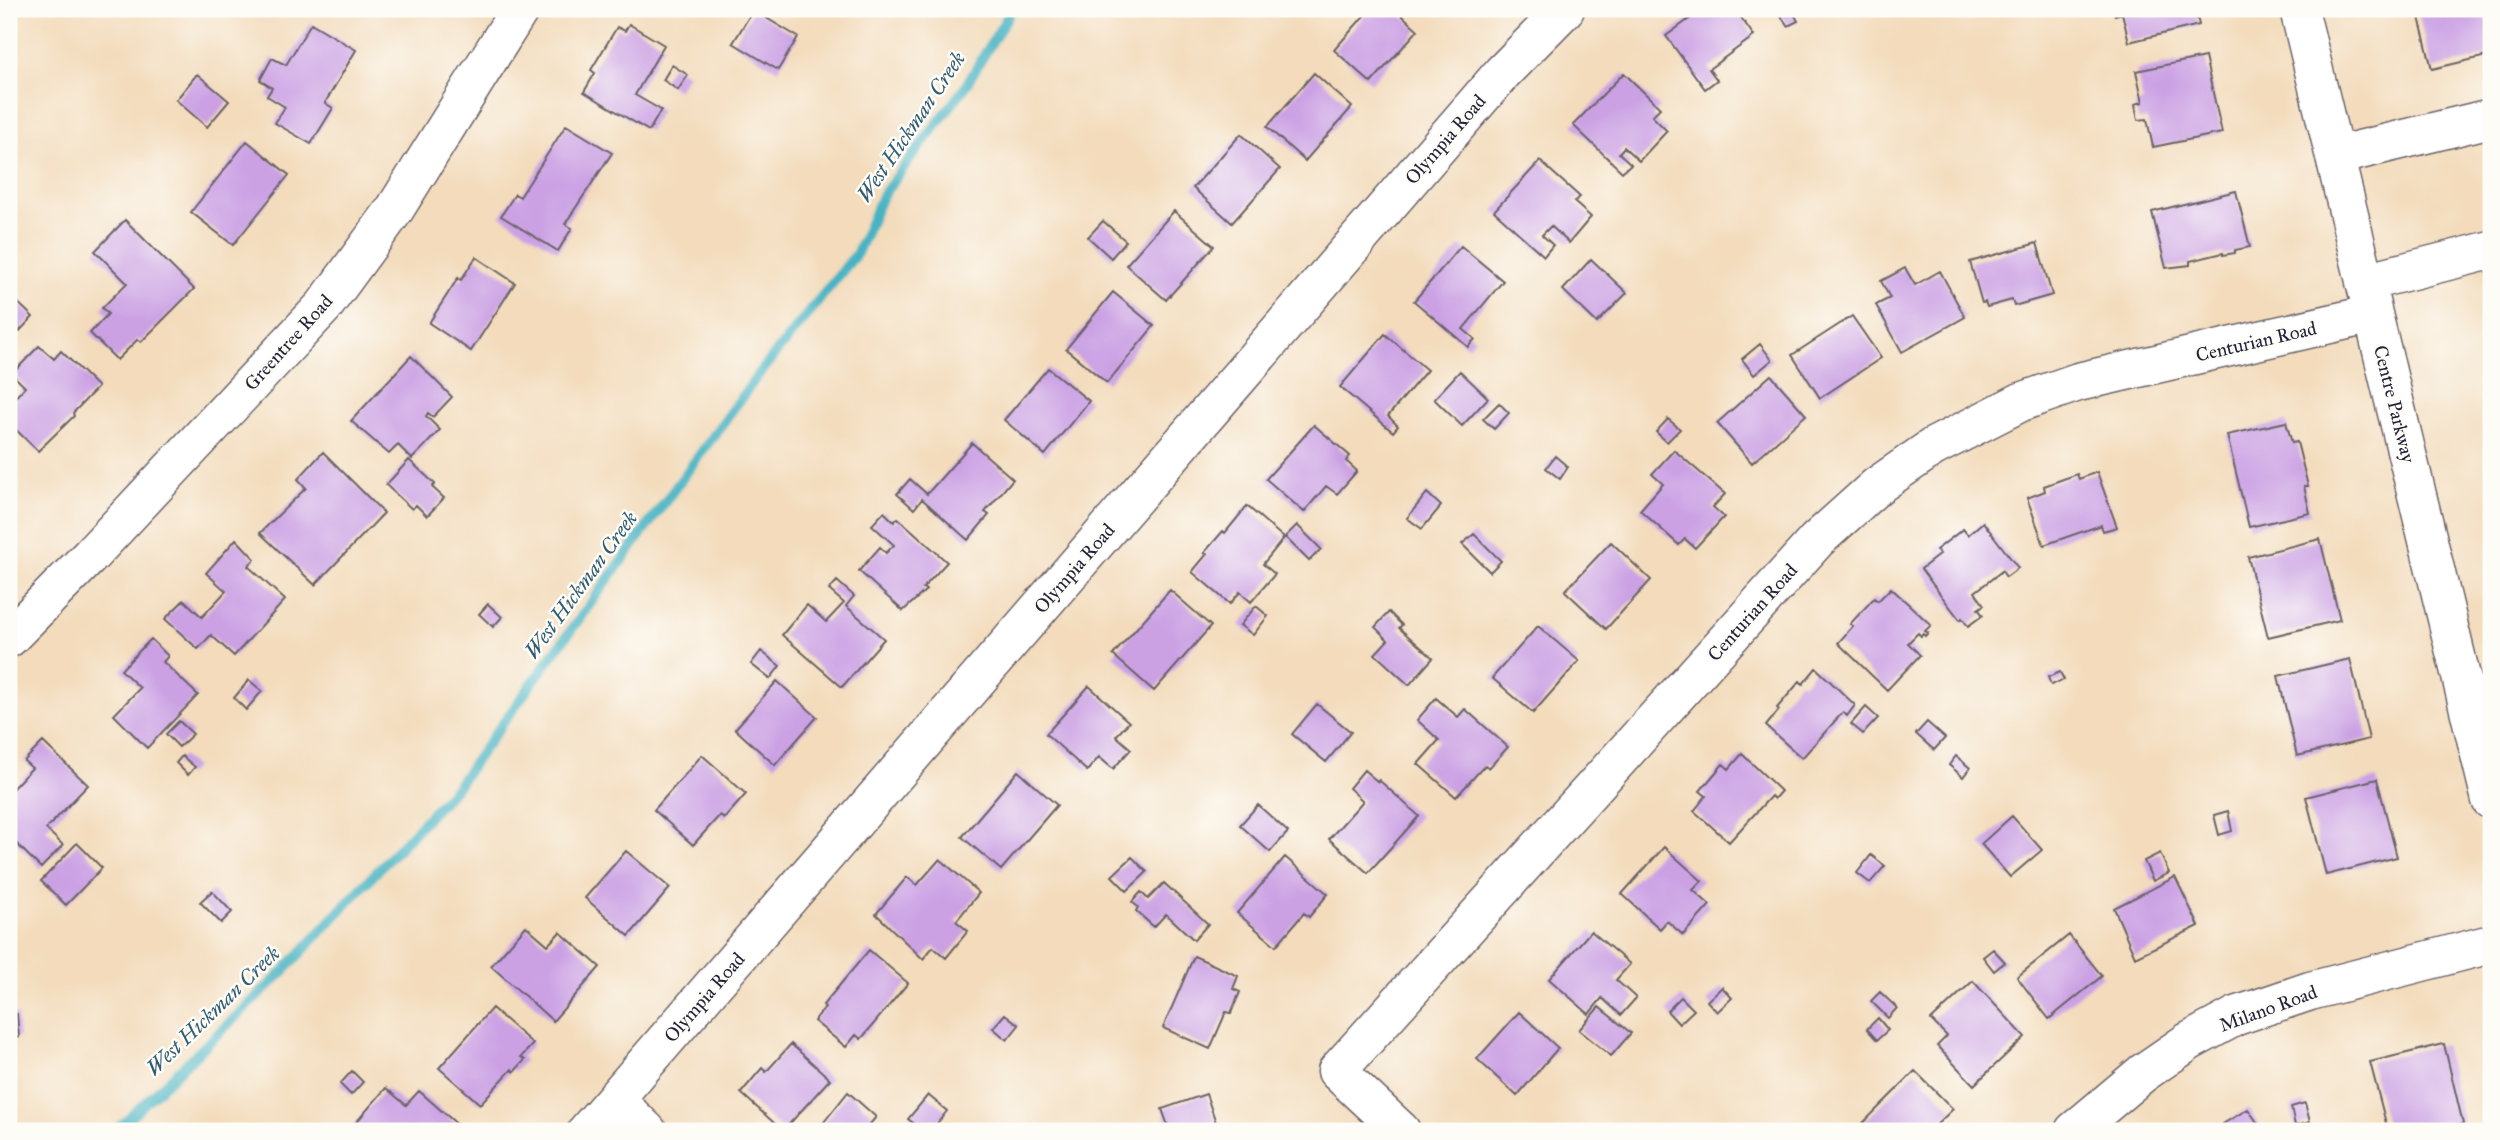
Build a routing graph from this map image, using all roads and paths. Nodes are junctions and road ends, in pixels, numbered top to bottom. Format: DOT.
graph roads {
  1 [pos="520,9"];
  2 [pos="1565,9"];
  3 [pos="2299,9"];
  4 [pos="2491,118"];
  5 [pos="2335,156"];
  6 [pos="2491,250"];
  7 [pos="2369,298"];
  8 [pos="9,638"];
  9 [pos="2491,800"];
  10 [pos="2491,944"];
  11 [pos="615,1100"];
  12 [pos="587,1131"];
  13 [pos="647,1131"];
  14 [pos="1401,1131"];
  15 [pos="2074,1131"];
  1 -- 8 [label="street, Greentree Road"];
  2 -- 11 [label="street, Olympia Road"];
  3 -- 5 [label="street, Centre Parkway"];
  4 -- 5 [label="street"];
  5 -- 7 [label="street, Centre Parkway"];
  6 -- 7 [label="street"];
  7 -- 9 [label="street, Centre Parkway"];
  7 -- 14 [label="street, Centurian Road"];
  10 -- 15 [label="street, Milano Road"];
  11 -- 12 [label="street, Olympia Road"];
  11 -- 13 [label="street"];
}
